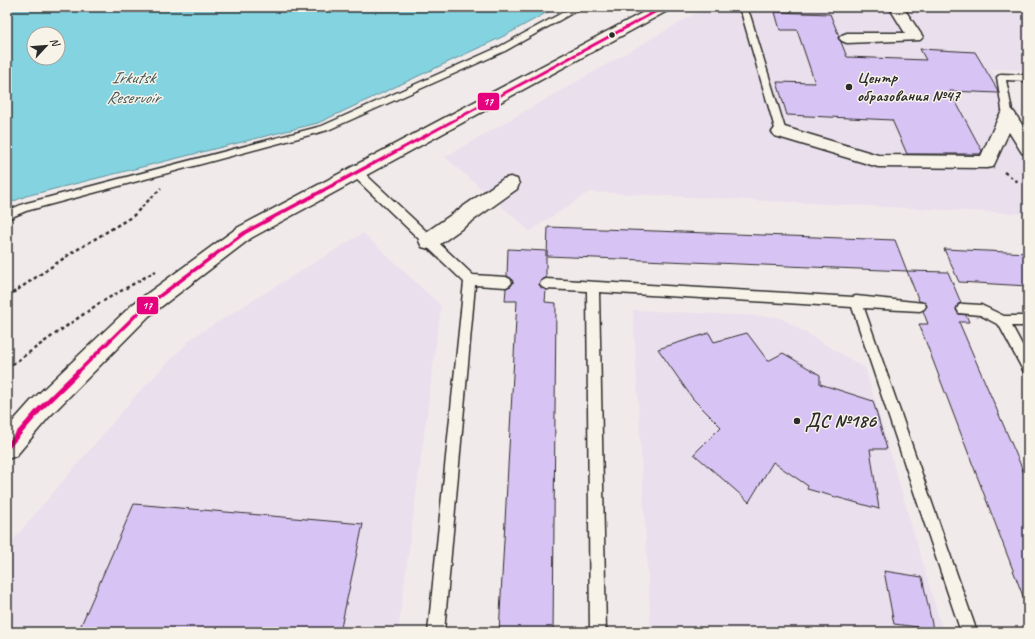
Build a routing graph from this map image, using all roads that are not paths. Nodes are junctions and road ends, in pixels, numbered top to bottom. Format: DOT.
graph roads {
  1 [pos="579,7"];
  2 [pos="664,7"];
  3 [pos="741,7"];
  4 [pos="896,7"];
  5 [pos="847,38"];
  6 [pos="1028,78"];
  7 [pos="1008,116"];
  8 [pos="781,132"];
  9 [pos="1028,149"];
  10 [pos="357,173"];
  11 [pos="510,184"];
  12 [pos="7,215"];
  13 [pos="429,241"];
  14 [pos="470,280"];
  15 [pos="506,282"];
  16 [pos="546,284"];
  17 [pos="593,286"];
  18 [pos="856,301"];
  19 [pos="920,306"];
  20 [pos="963,308"];
  21 [pos="1003,321"];
  22 [pos="1028,322"];
  23 [pos="1028,368"];
  24 [pos="7,447"];
  25 [pos="436,632"];
  26 [pos="598,632"];
  27 [pos="969,632"];
  1 -- 12 [label="lane"];
  2 -- 10 [label="street"];
  3 -- 8 [label="lane"];
  4 -- 5 [label="street"];
  6 -- 7 [label="lane"];
  7 -- 8 [label="street"];
  7 -- 9 [label="street"];
  10 -- 13 [label="lane"];
  10 -- 24 [label="street"];
  11 -- 13 [label="street"];
  13 -- 14 [label="lane"];
  14 -- 15 [label="lane"];
  14 -- 25 [label="lane"];
  16 -- 17 [label="lane"];
  17 -- 18 [label="lane"];
  17 -- 26 [label="lane"];
  18 -- 19 [label="lane"];
  18 -- 27 [label="lane"];
  20 -- 21 [label="lane"];
  21 -- 22 [label="lane"];
  21 -- 23 [label="lane"];
}
